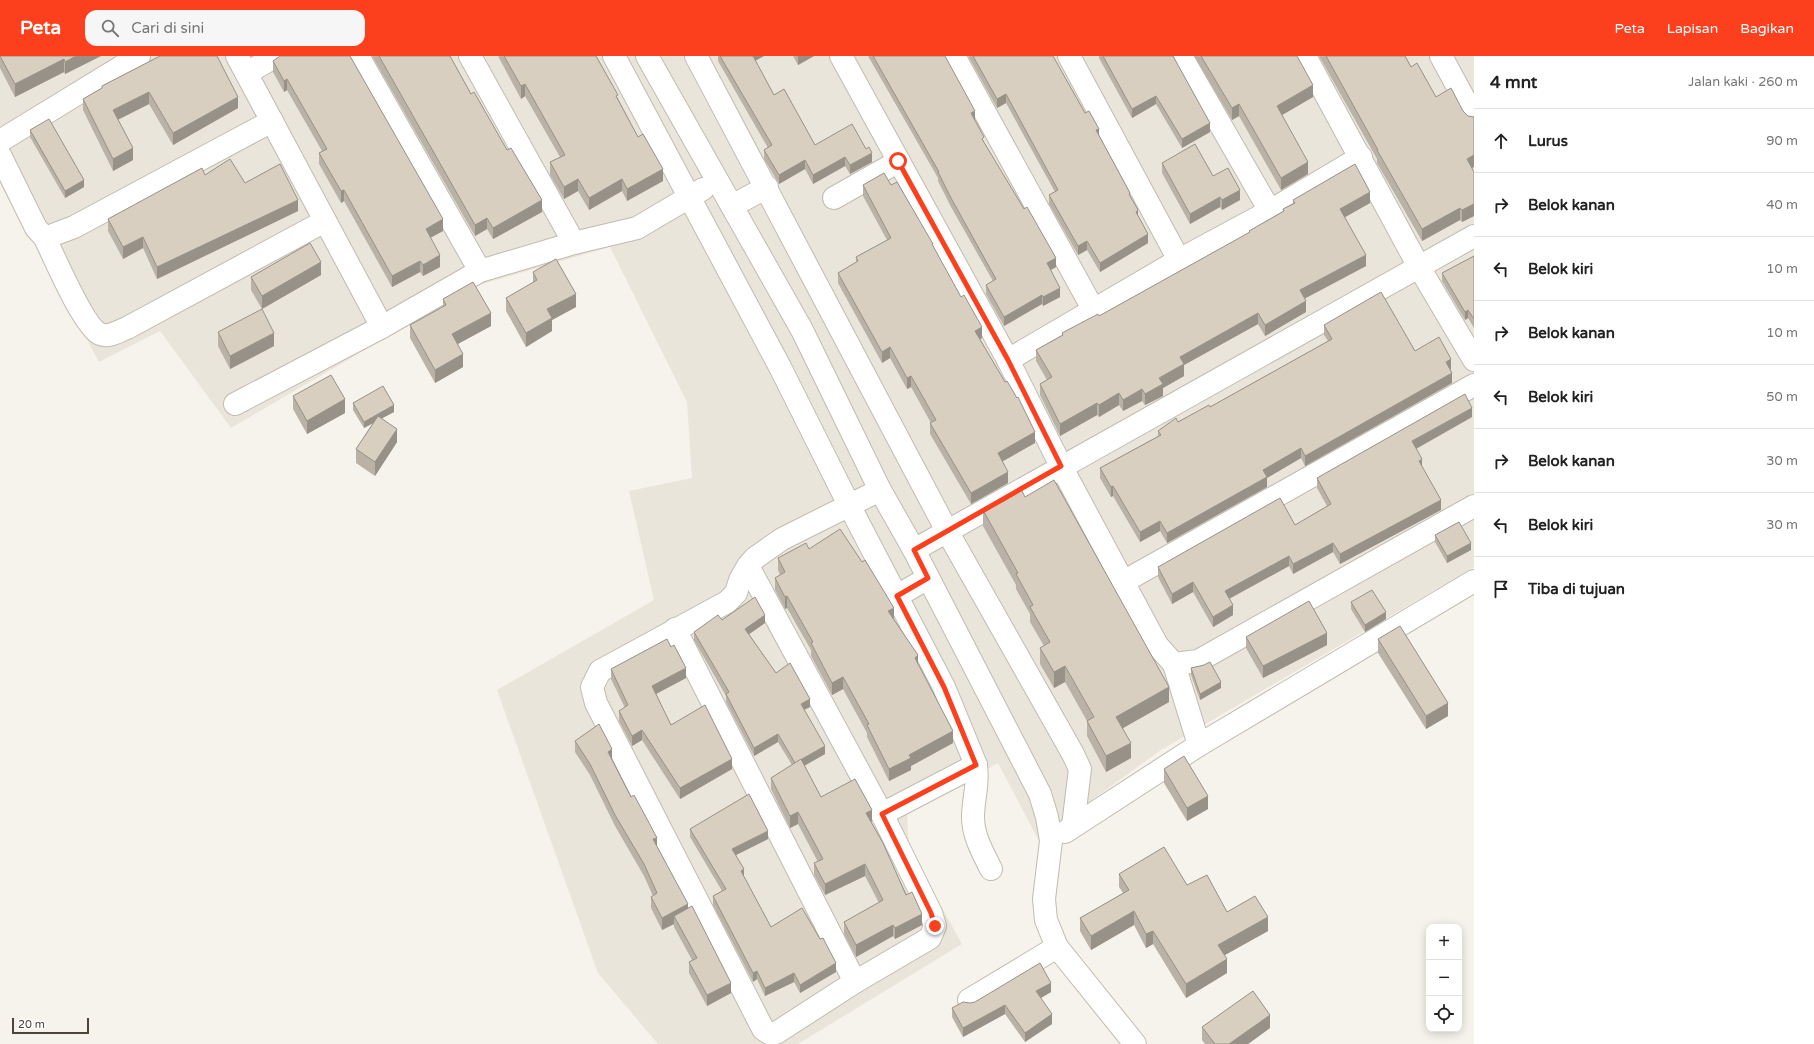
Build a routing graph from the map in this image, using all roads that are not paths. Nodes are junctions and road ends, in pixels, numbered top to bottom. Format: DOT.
graph roads {
  1 [pos="139,56"];
  2 [pos="276,56"];
  3 [pos="358,56"];
  4 [pos="470,56"];
  5 [pos="614,56"];
  6 [pos="647,56"];
  7 [pos="696,56"];
  8 [pos="841,56"];
  9 [pos="954,56"];
  10 [pos="1069,56"];
  11 [pos="1181,56"];
  12 [pos="1305,56"];
  13 [pos="1441,56"];
  14 [pos="242,65"];
  15 [pos="1471,103"];
  16 [pos="272,121"];
  17 [pos="0,141"];
  18 [pos="0,155"];
  19 [pos="1360,157"];
  20 [pos="898,161"];
  21 [pos="717,180"];
  22 [pos="766,187"];
  23 [pos="690,197"];
  24 [pos="834,198"];
  25 [pos="732,206"];
  26 [pos="1270,211"];
  27 [pos="325,221"];
  28 [pos="1474,236"];
  29 [pos="46,238"];
  30 [pos="574,243"];
  31 [pos="1179,260"];
  32 [pos="1419,267"];
  33 [pos="480,271"];
  34 [pos="1093,309"];
  35 [pos="382,327"];
  36 [pos="1008,360"];
  37 [pos="1474,360"];
  38 [pos="1474,385"];
  39 [pos="235,404"];
  40 [pos="1061,466"];
  41 [pos="880,490"];
  42 [pos="849,505"];
  43 [pos="1474,506"];
  44 [pos="947,531"];
  45 [pos="914,550"];
  46 [pos="748,566"];
  47 [pos="928,578"];
  48 [pos="1474,581"];
  49 [pos="1123,582"];
  50 [pos="897,596"];
  51 [pos="675,629"];
  52 [pos="1174,664"];
  53 [pos="1199,744"];
  54 [pos="976,765"];
  55 [pos="882,814"];
  56 [pos="1073,826"];
  57 [pos="1051,841"];
  58 [pos="991,869"];
  59 [pos="1057,947"];
  60 [pos="855,982"];
  61 [pos="969,1000"];
  62 [pos="1134,1044"];
  1 -- 17 [label="street"];
  2 -- 14 [label="street"];
  3 -- 33 [label="street"];
  4 -- 30 [label="street"];
  5 -- 23 [label="street"];
  6 -- 21 [label="street"];
  7 -- 22 [label="street"];
  8 -- 20 [label="street"];
  9 -- 34 [label="street"];
  10 -- 31 [label="street"];
  11 -- 26 [label="street"];
  12 -- 19 [label="street"];
  13 -- 15 [label="street"];
  14 -- 16 [label="street"];
  16 -- 27 [label="street"];
  16 -- 29 [label="street"];
  18 -- 29 [label="street"];
  19 -- 26 [label="street"];
  19 -- 32 [label="street"];
  20 -- 24 [label="street"];
  20 -- 36 [label="street"];
  21 -- 23 [label="street"];
  21 -- 25 [label="street"];
  22 -- 25 [label="street"];
  22 -- 44 [label="street"];
  23 -- 30 [label="street"];
  23 -- 42 [label="street"];
  25 -- 41 [label="street"];
  26 -- 31 [label="street"];
  27 -- 29 [label="street"];
  27 -- 35 [label="street"];
  28 -- 32 [label="street"];
  30 -- 33 [label="street"];
  31 -- 34 [label="street"];
  32 -- 37 [label="street"];
  32 -- 40 [label="street"];
  33 -- 35 [label="street"];
  34 -- 36 [label="street"];
  35 -- 39 [label="street"];
  36 -- 40 [label="street"];
  38 -- 49 [label="street"];
  40 -- 44 [label="street"];
  40 -- 49 [label="street"];
  41 -- 42 [label="street"];
  41 -- 45 [label="street"];
  42 -- 46 [label="street"];
  42 -- 50 [label="street"];
  43 -- 52 [label="street"];
  44 -- 45 [label="street"];
  44 -- 56 [label="street"];
  45 -- 47 [label="street"];
  46 -- 51 [label="street"];
  46 -- 55 [label="street"];
  47 -- 50 [label="street"];
  47 -- 57 [label="street"];
  48 -- 53 [label="street"];
  49 -- 52 [label="street"];
  50 -- 54 [label="street"];
  51 -- 60 [label="street"];
  51 -- 60 [label="street"];
  52 -- 53 [label="street"];
  53 -- 56 [label="street"];
  54 -- 55 [label="street"];
  54 -- 58 [label="street"];
  55 -- 60 [label="street"];
  56 -- 57 [label="street"];
  57 -- 59 [label="street"];
  59 -- 61 [label="street"];
  59 -- 62 [label="street"];
}
